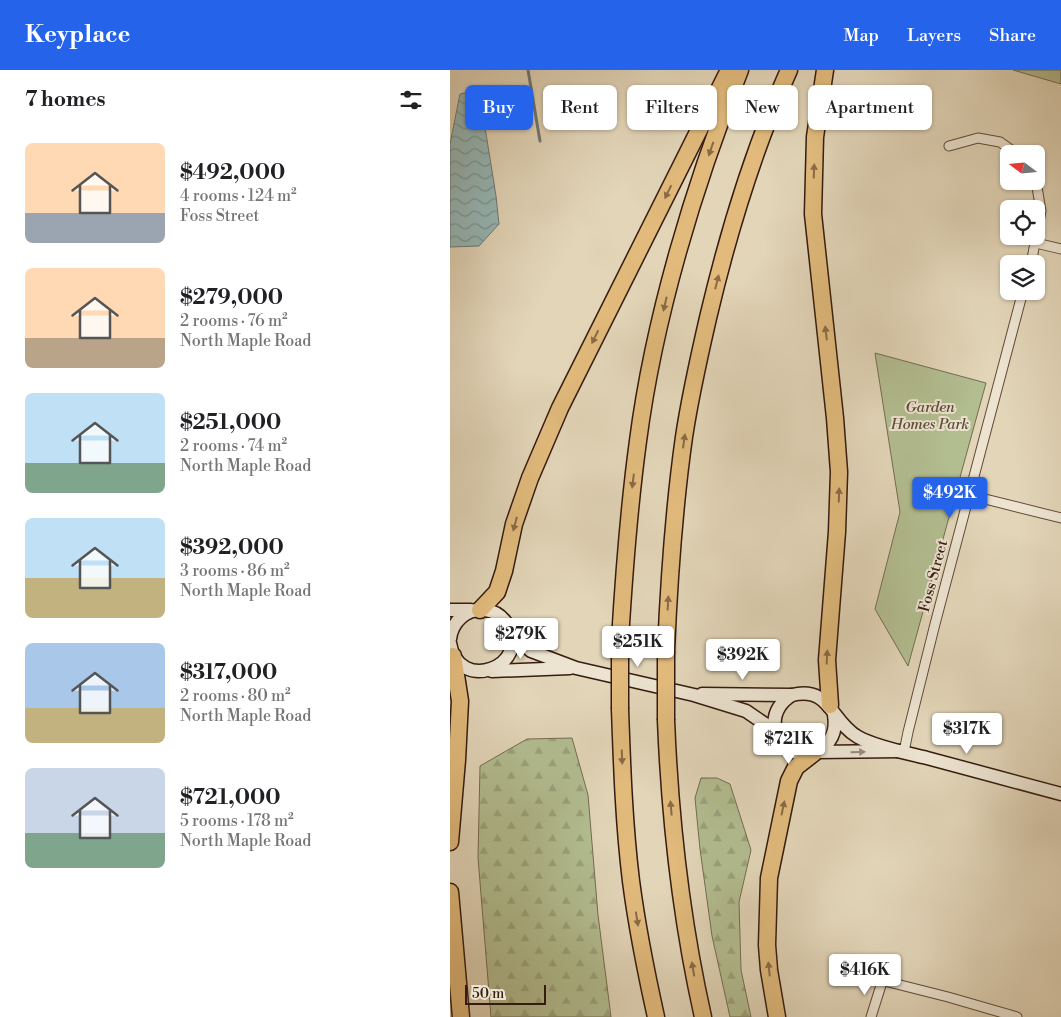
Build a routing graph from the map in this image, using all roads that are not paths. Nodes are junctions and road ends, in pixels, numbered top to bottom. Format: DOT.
graph roads {
  1 [pos="728,70"];
  2 [pos="740,70"];
  3 [pos="789,70"];
  4 [pos="825,70"];
  5 [pos="1004,145"];
  6 [pos="949,146"];
  7 [pos="1044,245"];
  8 [pos="1061,249"];
  9 [pos="1021,300"];
  10 [pos="969,495"];
  11 [pos="1061,518"];
  12 [pos="450,610"];
  13 [pos="478,610"];
  14 [pos="510,629"];
  15 [pos="451,647"];
  16 [pos="576,668"];
  17 [pos="490,671"];
  18 [pos="694,695"];
  19 [pos="792,695"];
  20 [pos="832,710"];
  21 [pos="777,737"];
  22 [pos="902,752"];
  23 [pos="815,753"];
  24 [pos="1061,794"];
  25 [pos="450,842"];
  26 [pos="450,892"];
  27 [pos="845,971"];
  28 [pos="882,982"];
  29 [pos="462,1017"];
  30 [pos="656,1017"];
  31 [pos="703,1017"];
  32 [pos="777,1017"];
  33 [pos="871,1017"];
  34 [pos="1017,1017"];
  1 -- 13 [label="highway, one-way"];
  2 -- 30 [label="highway, one-way, bridge"];
  31 -- 3 [label="highway, one-way, bridge"];
  20 -- 4 [label="highway, one-way"];
  5 -- 6 [label="street"];
  7 -- 8 [label="street"];
  9 -- 10 [label="street, Foss Street"];
  10 -- 11 [label="street"];
  10 -- 22 [label="street, Foss Street"];
  12 -- 13 [label="main road"];
  13 -- 14 [label="main road"];
  13 -- 15 [label="main road"];
  14 -- 16 [label="main road"];
  14 -- 17 [label="main road"];
  15 -- 17 [label="main road"];
  15 -- 25 [label="highway"];
  16 -- 17 [label="main road"];
  16 -- 18 [label="main road"];
  18 -- 19 [label="main road"];
  18 -- 21 [label="main road"];
  19 -- 20 [label="main road"];
  19 -- 21 [label="main road"];
  20 -- 22 [label="main road"];
  20 -- 23 [label="main road"];
  21 -- 23 [label="main road"];
  23 -- 22 [label="main road, one-way"];
  22 -- 24 [label="main road"];
  32 -- 23 [label="highway, one-way"];
  26 -- 29 [label="highway"];
  27 -- 28 [label="street"];
  28 -- 33 [label="street"];
  28 -- 34 [label="street"];
}
